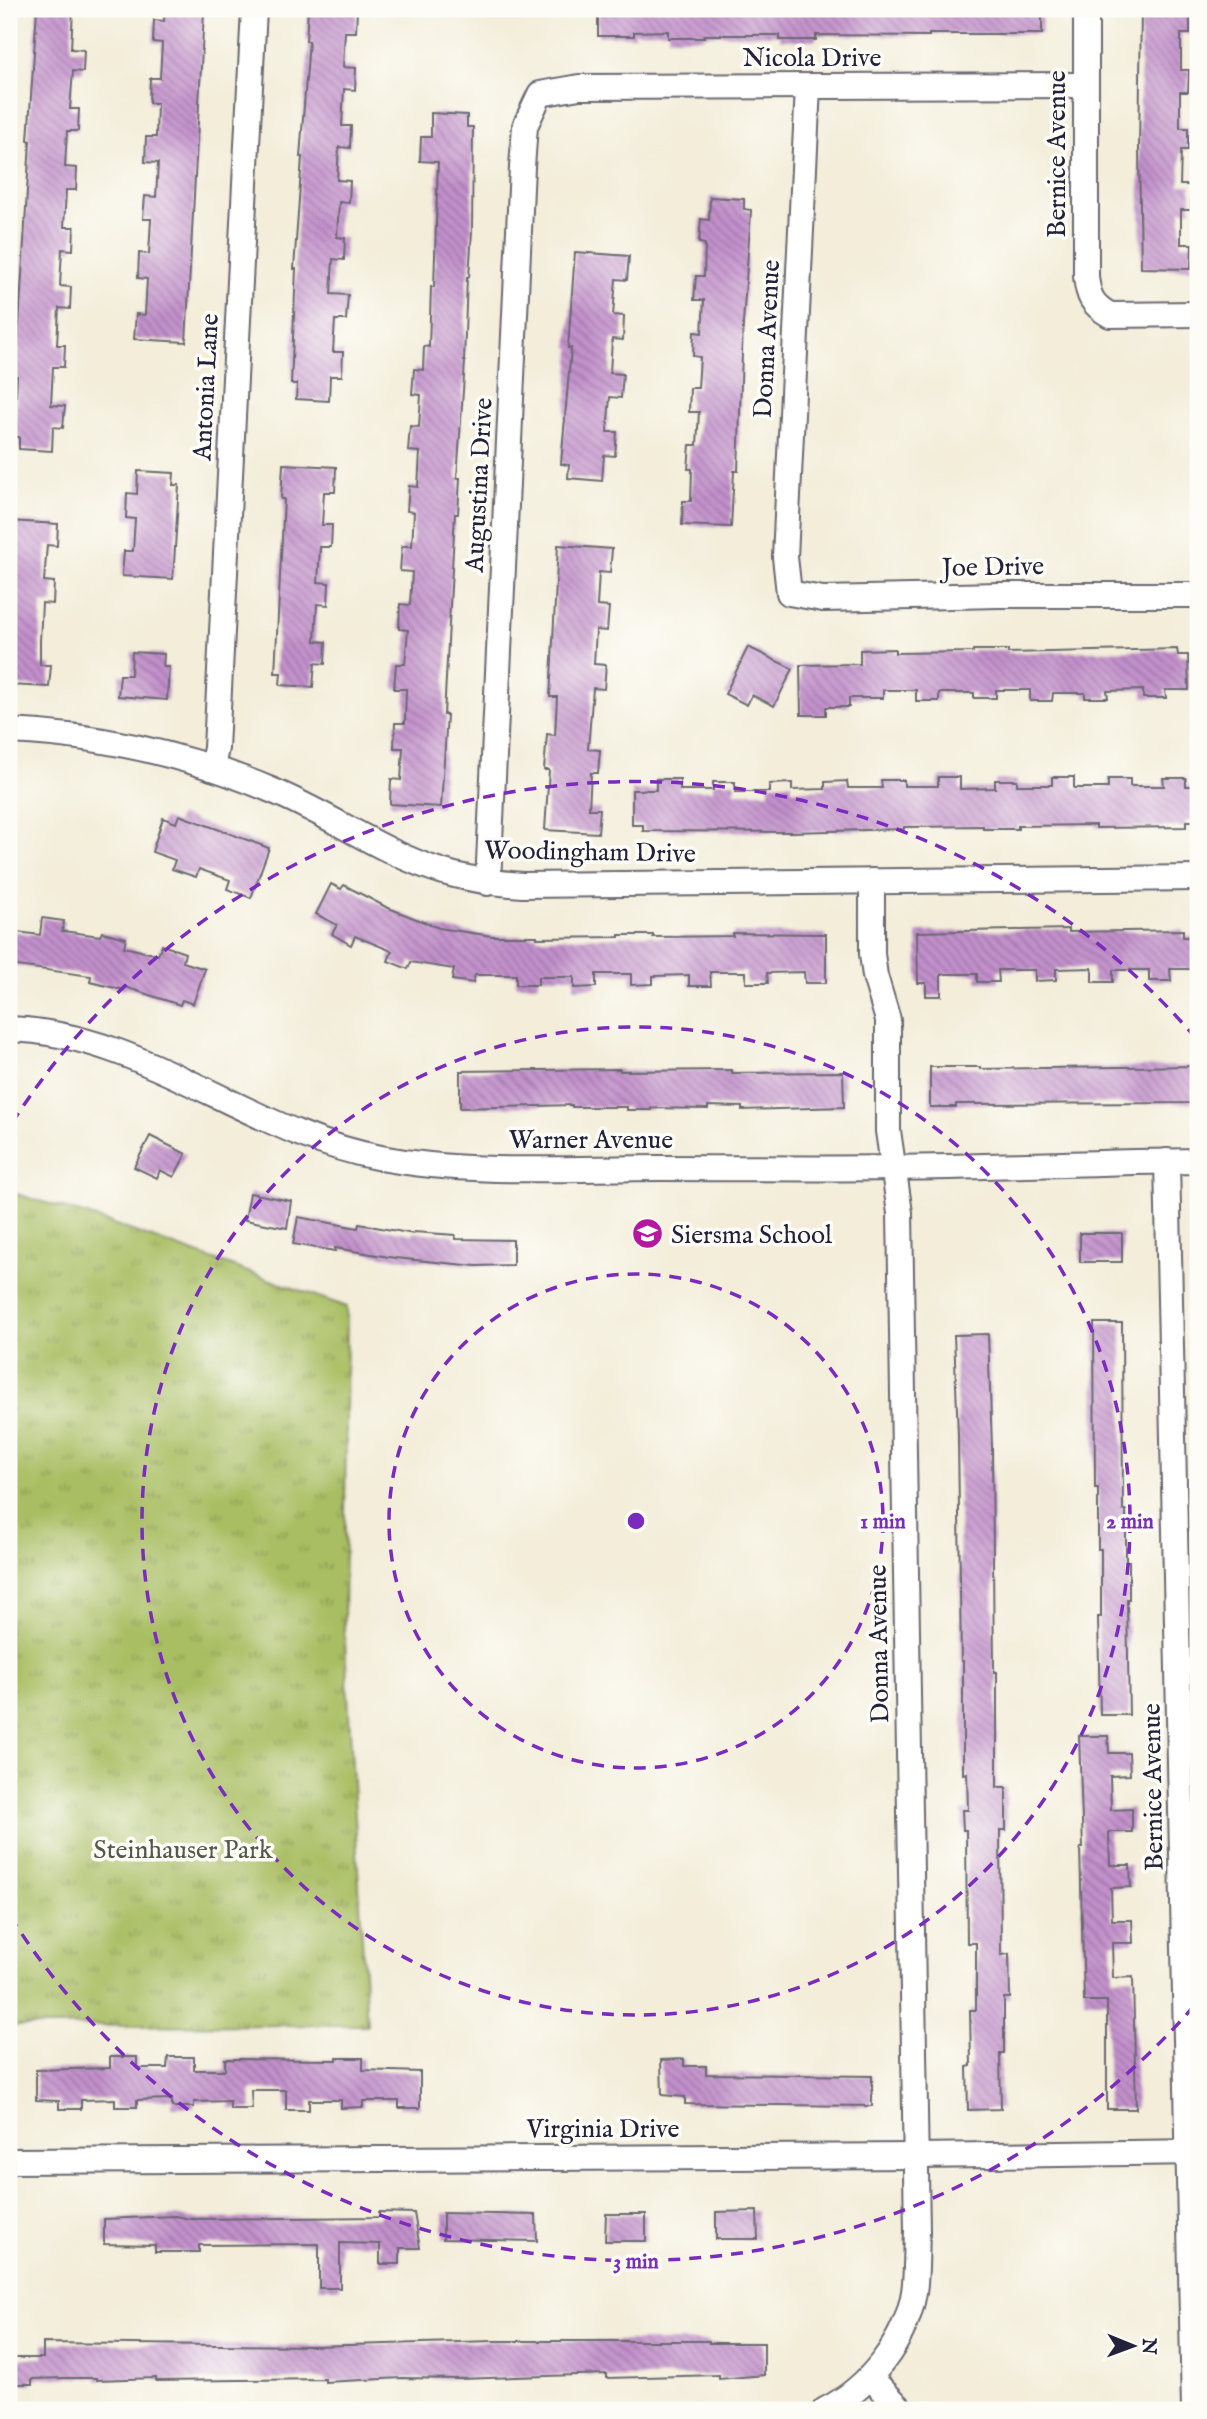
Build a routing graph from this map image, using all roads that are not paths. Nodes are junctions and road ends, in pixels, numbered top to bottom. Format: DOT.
graph roads {
  1 [pos="254,9"];
  2 [pos="1086,9"];
  3 [pos="1086,85"];
  4 [pos="808,87"];
  5 [pos="540,94"];
  6 [pos="1198,314"];
  7 [pos="789,593"];
  8 [pos="1198,595"];
  9 [pos="9,731"];
  10 [pos="212,768"];
  11 [pos="1198,878"];
  12 [pos="872,881"];
  13 [pos="488,883"];
  14 [pos="9,1029"];
  15 [pos="1167,1161"];
  16 [pos="1198,1161"];
  17 [pos="895,1168"];
  18 [pos="1194,2152"];
  19 [pos="917,2157"];
  20 [pos="9,2161"];
  21 [pos="870,2377"];
  22 [pos="825,2410"];
  23 [pos="902,2410"];
  24 [pos="1194,2410"];
  1 -- 10 [label="street, Antonia Lane"];
  2 -- 3 [label="street, Bernice Avenue"];
  3 -- 4 [label="street, Nicola Drive"];
  3 -- 6 [label="street, Bernice Avenue"];
  4 -- 5 [label="street, Nicola Drive"];
  4 -- 7 [label="street, Donna Avenue"];
  5 -- 13 [label="street, Augustina Drive"];
  7 -- 8 [label="street, Joe Drive"];
  9 -- 10 [label="street, Woodingham Drive"];
  10 -- 13 [label="street, Woodingham Drive"];
  11 -- 12 [label="street, Woodingham Drive"];
  12 -- 13 [label="street, Woodingham Drive"];
  12 -- 17 [label="street, Donna Avenue"];
  14 -- 17 [label="street, Warner Avenue"];
  15 -- 16 [label="street, Warner Avenue"];
  15 -- 17 [label="street, Warner Avenue"];
  15 -- 18 [label="street, Bernice Avenue"];
  17 -- 19 [label="street, Donna Avenue"];
  18 -- 19 [label="street, Virginia Drive"];
  18 -- 24 [label="street, Bernice Avenue"];
  19 -- 20 [label="street, Virginia Drive"];
  19 -- 21 [label="street, Donna Avenue"];
  21 -- 22 [label="street, Donna Avenue"];
  21 -- 23 [label="street"];
}
